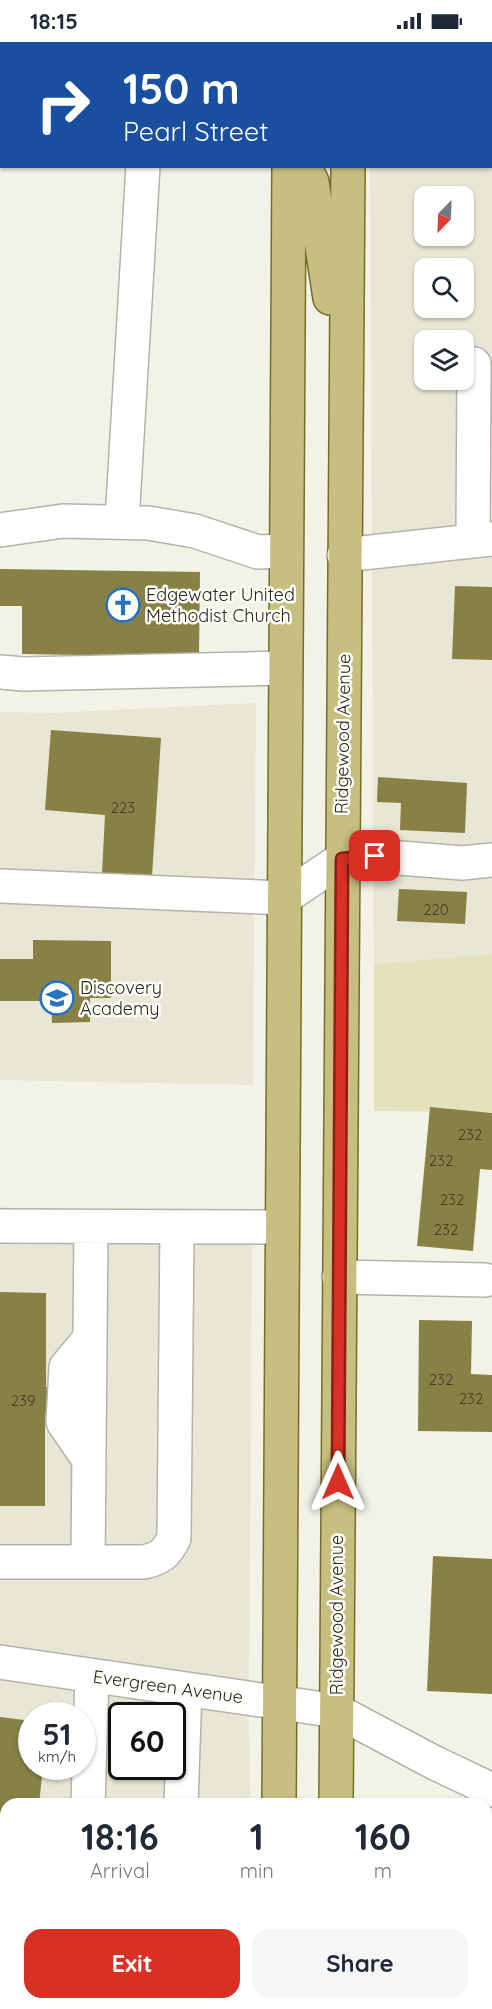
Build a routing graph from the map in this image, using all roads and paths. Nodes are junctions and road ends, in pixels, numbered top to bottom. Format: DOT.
graph roads {
  1 [pos="143,168"];
  2 [pos="289,168"];
  3 [pos="305,168"];
  4 [pos="348,168"];
  5 [pos="346,342"];
  6 [pos="474,364"];
  7 [pos="122,522"];
  8 [pos="0,530"];
  9 [pos="482,540"];
  10 [pos="286,551"];
  11 [pos="344,555"];
  12 [pos="285,668"];
  13 [pos="0,672"];
  14 [pos="342,859"];
  15 [pos="492,860"];
  16 [pos="0,886"];
  17 [pos="284,898"];
  18 [pos="0,1226"];
  19 [pos="91,1227"];
  20 [pos="177,1227"];
  21 [pos="282,1227"];
  22 [pos="339,1277"];
  23 [pos="490,1280"];
  24 [pos="0,1562"];
  25 [pos="88,1562"];
  26 [pos="0,1662"];
  27 [pos="92,1676"];
  28 [pos="185,1689"];
  29 [pos="279,1702"];
  30 [pos="337,1711"];
  31 [pos="488,1779"];
  32 [pos="88,1798"];
  33 [pos="181,1798"];
  34 [pos="279,1798"];
  35 [pos="336,1798"];
  1 -- 7 [label="street"];
  2 -- 10 [label="main road"];
  3 -- 5 [label="main road"];
  4 -- 5 [label="main road, Ridgewood Avenue"];
  5 -- 11 [label="main road, Ridgewood Avenue"];
  6 -- 9 [label="street"];
  7 -- 8 [label="street"];
  7 -- 10 [label="street"];
  9 -- 11 [label="street"];
  10 -- 12 [label="main road"];
  11 -- 14 [label="main road, Ridgewood Avenue"];
  12 -- 13 [label="street"];
  12 -- 17 [label="main road"];
  14 -- 15 [label="street"];
  14 -- 17 [label="street"];
  14 -- 22 [label="main road, Ridgewood Avenue"];
  16 -- 17 [label="street"];
  17 -- 21 [label="main road"];
  18 -- 19 [label="street"];
  19 -- 20 [label="street"];
  19 -- 25 [label="street"];
  20 -- 21 [label="street"];
  20 -- 25 [label="street"];
  21 -- 29 [label="main road"];
  22 -- 23 [label="street"];
  22 -- 30 [label="main road, Ridgewood Avenue"];
  24 -- 25 [label="street"];
  26 -- 27 [label="street, Evergreen Avenue"];
  27 -- 28 [label="street, Evergreen Avenue"];
  27 -- 32 [label="street"];
  28 -- 29 [label="street, Evergreen Avenue"];
  28 -- 33 [label="street"];
  29 -- 30 [label="street, Evergreen Avenue"];
  29 -- 34 [label="main road"];
  30 -- 31 [label="street, Evergreen Avenue"];
  30 -- 35 [label="main road, Ridgewood Avenue"];
}
